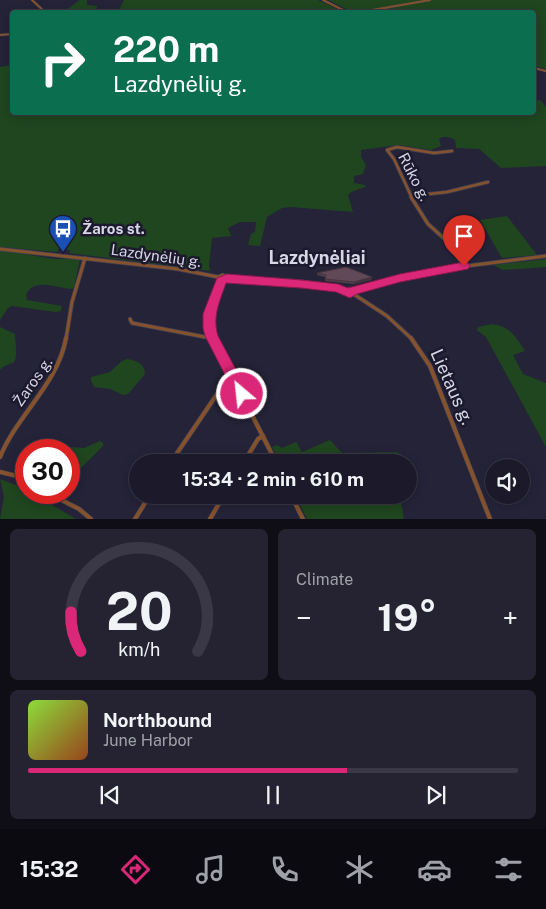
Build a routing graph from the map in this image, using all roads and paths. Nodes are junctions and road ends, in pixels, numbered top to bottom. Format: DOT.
graph roads {
  1 [pos="32,0"];
  2 [pos="323,0"];
  3 [pos="430,0"];
  4 [pos="43,10"];
  5 [pos="344,10"];
  6 [pos="372,10"];
  7 [pos="452,151"];
  8 [pos="488,182"];
  9 [pos="411,196"];
  10 [pos="0,249"];
  11 [pos="546,256"];
  12 [pos="86,258"];
  13 [pos="464,266"];
  14 [pos="220,279"];
  15 [pos="353,292"];
  16 [pos="130,319"];
  17 [pos="211,336"];
  18 [pos="232,376"];
  19 [pos="263,436"];
  20 [pos="176,454"];
  21 [pos="249,454"];
  22 [pos="272,454"];
  23 [pos="0,457"];
  24 [pos="0,472"];
  25 [pos="15,476"];
  26 [pos="69,504"];
  27 [pos="144,504"];
  28 [pos="219,504"];
  29 [pos="296,504"];
  30 [pos="92,519"];
  31 [pos="135,519"];
  32 [pos="210,519"];
  33 [pos="303,519"];
  34 [pos="490,519"];
  1 -- 4 [label="street"];
  2 -- 5 [label="street"];
  3 -- 6 [label="street"];
  7 -- 9 [label="street, Rūko g."];
  8 -- 9 [label="street"];
  9 -- 13 [label="street, Rūko g."];
  10 -- 12 [label="street, Lazdynėlių g."];
  11 -- 13 [label="street"];
  12 -- 14 [label="street, Lazdynėlių g."];
  12 -- 23 [label="street, Žaros g."];
  13 -- 15 [label="street"];
  14 -- 15 [label="street"];
  14 -- 17 [label="street"];
  15 -- 34 [label="street, Lietaus g."];
  16 -- 17 [label="street"];
  17 -- 18 [label="street"];
  18 -- 19 [label="street"];
  18 -- 20 [label="street"];
  19 -- 21 [label="street"];
  19 -- 22 [label="street"];
  24 -- 25 [label="street"];
  26 -- 30 [label="street"];
  27 -- 31 [label="street"];
  28 -- 32 [label="street"];
  29 -- 33 [label="street"];
}
